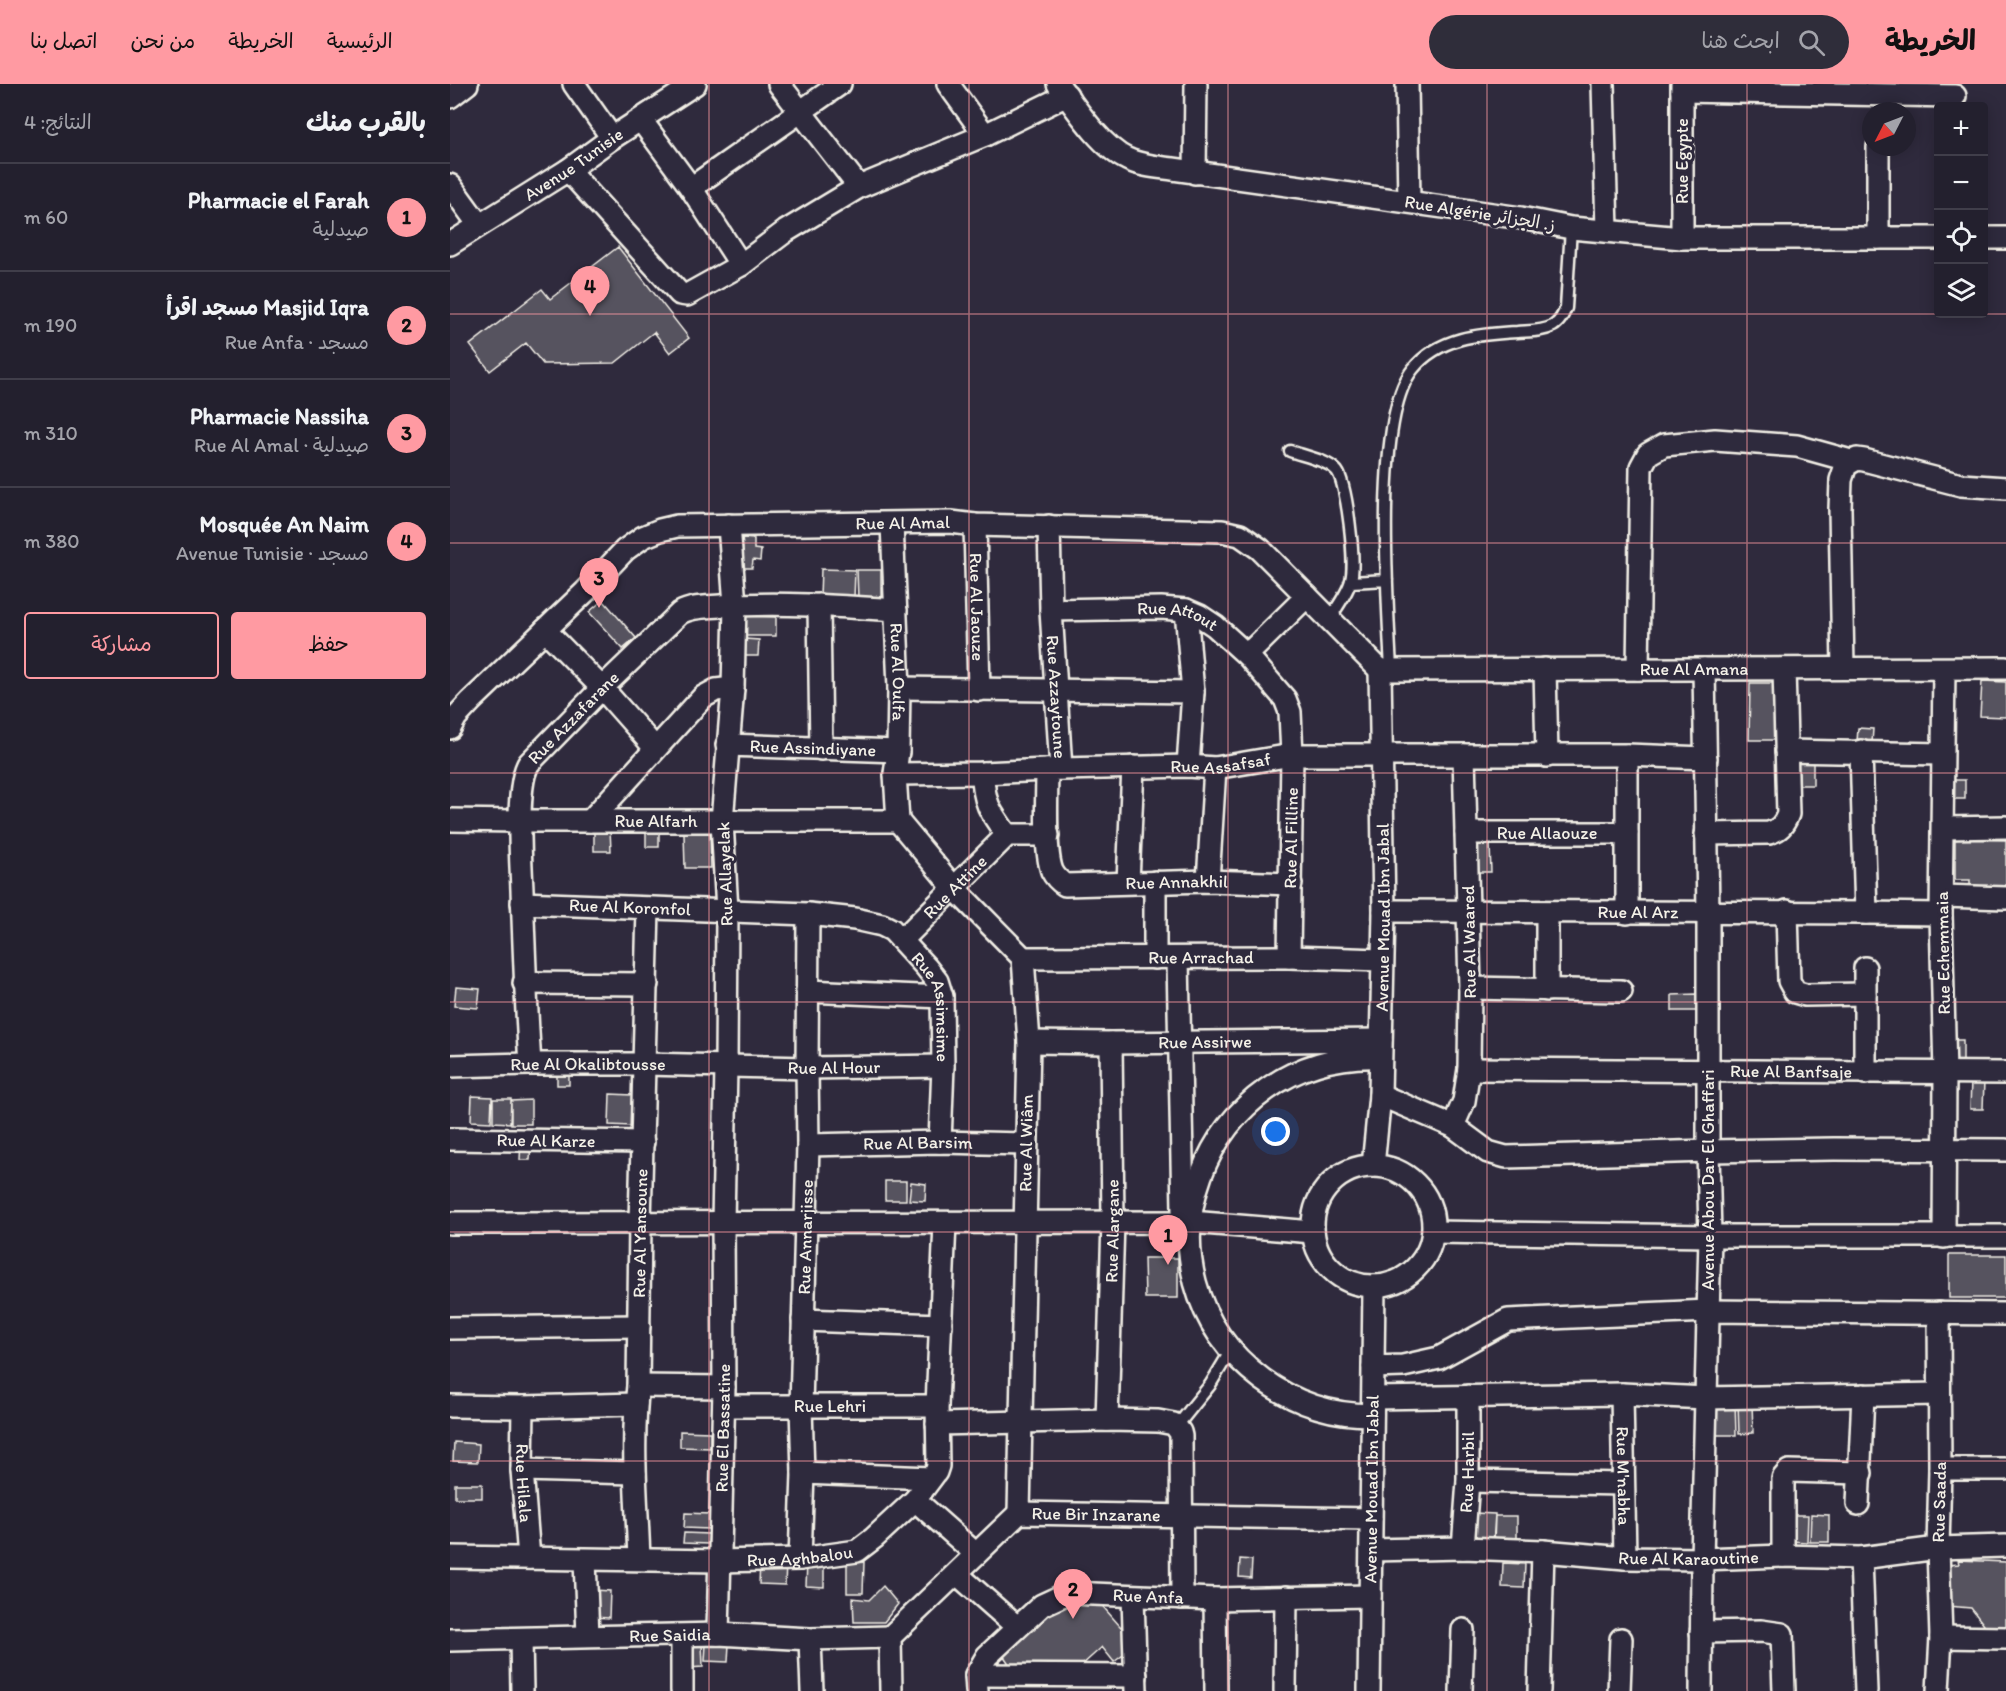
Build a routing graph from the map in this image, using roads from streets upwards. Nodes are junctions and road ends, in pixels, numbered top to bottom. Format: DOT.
graph roads {
  1 [pos="467,84"];
  2 [pos="574,84"];
  3 [pos="695,84"];
  4 [pos="779,84"];
  5 [pos="840,84"];
  6 [pos="948,84"];
  7 [pos="1196,84"];
  8 [pos="1407,84"];
  9 [pos="1603,84"];
  10 [pos="1682,87"];
  11 [pos="1819,88"];
  12 [pos="1062,89"];
  13 [pos="1955,95"];
  14 [pos="1887,96"];
  15 [pos="450,97"];
  16 [pos="799,112"];
  17 [pos="641,120"];
  18 [pos="985,135"];
  19 [pos="612,138"];
  20 [pos="1878,156"];
  21 [pos="568,170"];
  22 [pos="1195,173"];
  23 [pos="450,184"];
  24 [pos="691,188"];
  25 [pos="859,188"];
  26 [pos="1409,201"];
  27 [pos="479,225"];
  28 [pos="1607,231"];
  29 [pos="1682,238"];
  30 [pos="1878,238"];
  31 [pos="1934,238"];
  32 [pos="1988,238"];
  33 [pos="2006,238"];
  34 [pos="450,244"];
  35 [pos="741,265"];
  36 [pos="1851,461"];
  37 [pos="2006,488"];
  38 [pos="892,524"];
  39 [pos="729,525"];
  40 [pos="975,525"];
  41 [pos="1049,526"];
  42 [pos="1306,596"];
  43 [pos="735,605"];
  44 [pos="819,605"];
  45 [pos="896,610"];
  46 [pos="1051,610"];
  47 [pos="1186,610"];
  48 [pos="545,630"];
  49 [pos="1247,655"];
  50 [pos="1843,668"];
  51 [pos="2006,668"];
  52 [pos="1545,669"];
  53 [pos="1638,669"];
  54 [pos="1704,669"];
  55 [pos="1784,669"];
  56 [pos="1944,669"];
  57 [pos="1386,670"];
  58 [pos="1276,687"];
  59 [pos="602,688"];
  60 [pos="733,688"];
  61 [pos="899,688"];
  62 [pos="979,690"];
  63 [pos="1057,690"];
  64 [pos="1193,692"];
  65 [pos="450,728"];
  66 [pos="727,745"];
  67 [pos="655,748"];
  68 [pos="821,749"];
  69 [pos="898,751"];
  70 [pos="1861,751"];
  71 [pos="1786,752"];
  72 [pos="1942,754"];
  73 [pos="1292,755"];
  74 [pos="1381,755"];
  75 [pos="1464,755"];
  76 [pos="1627,755"];
  77 [pos="1546,756"];
  78 [pos="1706,758"];
  79 [pos="1188,766"];
  80 [pos="1133,767"];
  81 [pos="1215,768"];
  82 [pos="1054,769"];
  83 [pos="983,773"];
  84 [pos="895,774"];
  85 [pos="450,820"];
  86 [pos="520,821"];
  87 [pos="590,821"];
  88 [pos="722,821"];
  89 [pos="898,821"];
  90 [pos="2006,827"];
  91 [pos="1944,828"];
  92 [pos="1466,833"];
  93 [pos="1627,833"];
  94 [pos="1706,834"];
  95 [pos="1007,835"];
  96 [pos="1048,835"];
  97 [pos="1208,881"];
  98 [pos="1128,882"];
  99 [pos="1155,882"];
  100 [pos="1291,884"];
  101 [pos="1065,885"];
  102 [pos="954,888"];
  103 [pos="2006,898"];
  104 [pos="522,903"];
  105 [pos="1942,905"];
  106 [pos="648,908"];
  107 [pos="727,911"];
  108 [pos="1383,911"];
  109 [pos="1787,911"];
  110 [pos="1708,912"];
  111 [pos="1469,913"];
  112 [pos="1546,913"];
  113 [pos="1627,913"];
  114 [pos="1866,913"];
  115 [pos="808,914"];
  116 [pos="845,918"];
  117 [pos="902,940"];
  118 [pos="1289,957"];
  119 [pos="1023,958"];
  120 [pos="1155,958"];
  121 [pos="1178,959"];
  122 [pos="1382,960"];
  123 [pos="1865,968"];
  124 [pos="524,983"];
  125 [pos="647,984"];
  126 [pos="1470,988"];
  127 [pos="1547,990"];
  128 [pos="807,991"];
  129 [pos="1621,992"];
  130 [pos="1865,994"];
  131 [pos="942,997"];
  132 [pos="1029,1042"];
  133 [pos="1180,1042"];
  134 [pos="1112,1044"];
  135 [pos="1380,1048"];
  136 [pos="530,1064"];
  137 [pos="645,1064"];
  138 [pos="450,1066"];
  139 [pos="943,1066"];
  140 [pos="726,1067"];
  141 [pos="807,1068"];
  142 [pos="1469,1070"];
  143 [pos="1708,1070"];
  144 [pos="2006,1072"];
  145 [pos="1865,1073"];
  146 [pos="1945,1074"];
  147 [pos="1380,1095"];
  148 [pos="1453,1126"];
  149 [pos="450,1139"];
  150 [pos="643,1142"];
  151 [pos="940,1142"];
  152 [pos="808,1144"];
  153 [pos="1026,1144"];
  154 [pos="1707,1150"];
  155 [pos="1945,1150"];
  156 [pos="2006,1150"];
  157 [pos="1373,1166"];
  158 [pos="945,1222"];
  159 [pos="1113,1222"];
  160 [pos="1187,1222"];
  161 [pos="450,1223"];
  162 [pos="640,1223"];
  163 [pos="723,1223"];
  164 [pos="805,1223"];
  165 [pos="1024,1223"];
  166 [pos="1313,1232"];
  167 [pos="1433,1232"];
  168 [pos="1710,1236"];
  169 [pos="2006,1236"];
  170 [pos="1944,1237"];
  171 [pos="1374,1286"];
  172 [pos="1708,1311"];
  173 [pos="1939,1313"];
  174 [pos="2006,1314"];
  175 [pos="803,1320"];
  176 [pos="941,1325"];
  177 [pos="639,1326"];
  178 [pos="450,1328"];
  179 [pos="1373,1366"];
  180 [pos="1622,1394"];
  181 [pos="1939,1394"];
  182 [pos="637,1395"];
  183 [pos="1863,1395"];
  184 [pos="1468,1396"];
  185 [pos="724,1397"];
  186 [pos="1706,1398"];
  187 [pos="450,1406"];
  188 [pos="523,1407"];
  189 [pos="801,1407"];
  190 [pos="1372,1407"];
  191 [pos="937,1415"];
  192 [pos="1107,1420"];
  193 [pos="1022,1422"];
  194 [pos="1940,1469"];
  195 [pos="2006,1469"];
  196 [pos="522,1470"];
  197 [pos="635,1473"];
  198 [pos="804,1473"];
  199 [pos="1860,1473"];
  200 [pos="931,1478"];
  201 [pos="1468,1481"];
  202 [pos="1623,1484"];
  203 [pos="915,1500"];
  204 [pos="1858,1504"];
  205 [pos="1019,1513"];
  206 [pos="1182,1516"];
  207 [pos="1371,1519"];
  208 [pos="2006,1546"];
  209 [pos="1463,1548"];
  210 [pos="1938,1548"];
  211 [pos="1371,1550"];
  212 [pos="1543,1551"];
  213 [pos="976,1554"];
  214 [pos="1783,1556"];
  215 [pos="450,1557"];
  216 [pos="529,1558"];
  217 [pos="1625,1558"];
  218 [pos="1861,1558"];
  219 [pos="639,1559"];
  220 [pos="800,1559"];
  221 [pos="1702,1559"];
  222 [pos="585,1560"];
  223 [pos="720,1561"];
  224 [pos="957,1574"];
  225 [pos="1370,1596"];
  226 [pos="1134,1597"];
  227 [pos="1286,1597"];
  228 [pos="1182,1598"];
  229 [pos="1215,1599"];
  230 [pos="1017,1627"];
  231 [pos="1464,1630"];
  232 [pos="1701,1632"];
  233 [pos="718,1634"];
  234 [pos="588,1636"];
  235 [pos="682,1636"];
  236 [pos="890,1637"];
  237 [pos="1941,1637"];
  238 [pos="2006,1638"];
  239 [pos="521,1639"];
  240 [pos="810,1639"];
  241 [pos="1621,1639"];
  242 [pos="450,1640"];
  243 [pos="976,1683"];
  244 [pos="1061,1684"];
  245 [pos="1136,1684"];
  246 [pos="522,1691"];
  247 [pos="682,1691"];
  248 [pos="812,1691"];
  249 [pos="891,1691"];
  250 [pos="1216,1691"];
  251 [pos="1285,1691"];
  252 [pos="1369,1691"];
  253 [pos="1461,1691"];
  254 [pos="1539,1691"];
  255 [pos="1619,1691"];
  256 [pos="1701,1691"];
  257 [pos="1784,1691"];
  258 [pos="1866,1691"];
  259 [pos="1938,1691"];
  1 -- 15 [label="street"];
  2 -- 19 [label="street"];
  3 -- 17 [label="street, Avenue Tunisie"];
  4 -- 16 [label="street"];
  5 -- 16 [label="street"];
  6 -- 18 [label="street"];
  7 -- 22 [label="street"];
  8 -- 26 [label="street"];
  9 -- 28 [label="street"];
  10 -- 11 [label="street"];
  10 -- 29 [label="street, Rue Egypte"];
  11 -- 14 [label="street"];
  12 -- 18 [label="street"];
  12 -- 22 [label="street, Rue Algérie ز. الجزائر"];
  13 -- 14 [label="street"];
  16 -- 24 [label="street"];
  16 -- 25 [label="street"];
  17 -- 19 [label="street, Avenue Tunisie"];
  17 -- 24 [label="street"];
  18 -- 25 [label="street"];
  19 -- 21 [label="street, Avenue Tunisie"];
  20 -- 30 [label="street"];
  21 -- 27 [label="street, Avenue Tunisie"];
  21 -- 35 [label="street"];
  22 -- 26 [label="street, Rue Algérie ز. الجزائر"];
  23 -- 27 [label="street"];
  24 -- 35 [label="street"];
  25 -- 35 [label="street"];
  26 -- 28 [label="street, Rue Algérie ز. الجزائر"];
  27 -- 34 [label="street, Avenue Tunisie"];
  28 -- 29 [label="street, Rue Algérie ز. الجزائر"];
  29 -- 30 [label="street, Rue Algérie ز. الجزائر"];
  30 -- 31 [label="street, Rue Algérie ز. الجزائر"];
  32 -- 33 [label="street"];
  36 -- 37 [label="street"];
  36 -- 50 [label="street"];
  36 -- 53 [label="street"];
  38 -- 39 [label="street, Rue Al Amal"];
  38 -- 40 [label="street, Rue Al Amal"];
  38 -- 45 [label="street, Rue Al Oulfa"];
  39 -- 43 [label="street, Rue Allayelak"];
  39 -- 48 [label="street, Rue Al Amal"];
  40 -- 41 [label="street, Rue Al Amal"];
  40 -- 62 [label="street, Rue Al Jaouze"];
  41 -- 42 [label="street, Rue Al Amal"];
  41 -- 46 [label="street, Rue Azzaytoune"];
  42 -- 49 [label="street"];
  42 -- 57 [label="street, Rue Al Amal"];
  43 -- 44 [label="street, Rue Azzafarane"];
  43 -- 59 [label="street, Rue Azzafarane"];
  43 -- 60 [label="street, Rue Allayelak"];
  44 -- 45 [label="street, Rue Azzafarane"];
  44 -- 68 [label="street"];
  45 -- 61 [label="street, Rue Al Oulfa"];
  46 -- 47 [label="street, Rue Attout"];
  46 -- 63 [label="street, Rue Azzaytoune"];
  47 -- 49 [label="street, Rue Attout"];
  47 -- 64 [label="street"];
  48 -- 59 [label="street"];
  48 -- 65 [label="street, Rue Al Amal"];
  49 -- 58 [label="street, Rue Attout"];
  50 -- 55 [label="street, Rue Al Amana"];
  50 -- 56 [label="street, Rue Al Amana"];
  51 -- 56 [label="street, Rue Al Amana"];
  52 -- 53 [label="street, Rue Al Amana"];
  52 -- 57 [label="street, Rue Al Amana"];
  52 -- 77 [label="street"];
  53 -- 54 [label="street, Rue Al Amana"];
  54 -- 55 [label="street, Rue Al Amana"];
  54 -- 78 [label="street, Avenue Abou Dar El Ghaffari"];
  55 -- 71 [label="street"];
  56 -- 72 [label="street, Rue Echemmaia"];
  57 -- 74 [label="street, Avenue Mouad Ibn Jabal"];
  58 -- 73 [label="street, Rue Al Filline"];
  59 -- 67 [label="street"];
  59 -- 86 [label="street, Rue Azzafarane"];
  60 -- 66 [label="street, Rue Allayelak"];
  60 -- 67 [label="street"];
  61 -- 62 [label="street"];
  61 -- 69 [label="street, Rue Al Oulfa"];
  62 -- 63 [label="street"];
  63 -- 64 [label="street"];
  63 -- 82 [label="street, Rue Azzaytoune"];
  64 -- 79 [label="street"];
  66 -- 68 [label="street, Rue Assindiyane"];
  66 -- 88 [label="street, Rue Allayelak"];
  67 -- 87 [label="street"];
  68 -- 69 [label="street, Rue Assindiyane"];
  69 -- 84 [label="street, Rue Al Oulfa"];
  70 -- 71 [label="street"];
  70 -- 72 [label="street"];
  70 -- 114 [label="street"];
  71 -- 94 [label="street"];
  72 -- 91 [label="street, Rue Echemmaia"];
  73 -- 74 [label="street, Rue Assafsaf"];
  73 -- 81 [label="street, Rue Assafsaf"];
  73 -- 100 [label="street, Rue Al Filline"];
  74 -- 75 [label="street"];
  74 -- 108 [label="street, Avenue Mouad Ibn Jabal"];
  75 -- 77 [label="street"];
  75 -- 92 [label="street, Rue Al Waared"];
  76 -- 77 [label="street"];
  76 -- 78 [label="street"];
  76 -- 93 [label="street"];
  78 -- 94 [label="street, Avenue Abou Dar El Ghaffari"];
  79 -- 80 [label="street, Rue Assafsaf"];
  79 -- 81 [label="street, Rue Assafsaf"];
  80 -- 82 [label="street, Rue Assafsaf"];
  80 -- 98 [label="street"];
  81 -- 97 [label="street"];
  82 -- 83 [label="street, Rue Assafsaf"];
  82 -- 96 [label="street, Rue Azzaytoune"];
  83 -- 84 [label="street, Rue Assafsaf"];
  83 -- 95 [label="street"];
  84 -- 89 [label="street, Rue Al Oulfa"];
  85 -- 86 [label="street, Rue Alfarh"];
  86 -- 87 [label="street, Rue Alfarh"];
  86 -- 104 [label="street, Rue Azzafarane"];
  87 -- 88 [label="street, Rue Alfarh"];
  88 -- 89 [label="street, Rue Alfarh"];
  88 -- 107 [label="street, Rue Allayelak"];
  89 -- 102 [label="street"];
  90 -- 91 [label="street"];
  91 -- 105 [label="street, Rue Echemmaia"];
  92 -- 93 [label="street, Rue Allaouze"];
  92 -- 111 [label="street, Rue Al Waared"];
  93 -- 113 [label="street"];
  94 -- 110 [label="street, Avenue Abou Dar El Ghaffari"];
  95 -- 96 [label="street"];
  95 -- 102 [label="street, Rue Attine"];
  96 -- 101 [label="street, Rue Azzaytoune"];
  97 -- 99 [label="street, Rue Annakhil"];
  97 -- 100 [label="street, Rue Annakhil"];
  98 -- 99 [label="street, Rue Annakhil"];
  98 -- 101 [label="street, Rue Annakhil"];
  99 -- 120 [label="street"];
  100 -- 118 [label="street, Rue Al Filline"];
  102 -- 117 [label="street, Rue Attine"];
  102 -- 119 [label="street"];
  103 -- 105 [label="street, Rue Al Arz"];
  104 -- 106 [label="street, Rue Al Koronfol"];
  104 -- 124 [label="street, Rue Azzafarane"];
  105 -- 114 [label="street, Rue Al Arz"];
  105 -- 146 [label="street, Rue Echemmaia"];
  106 -- 107 [label="street, Rue Al Koronfol"];
  106 -- 125 [label="street, Rue Al Yansoune"];
  107 -- 115 [label="street, Rue Al Koronfol"];
  107 -- 140 [label="street, Rue Allayelak"];
  108 -- 111 [label="street, Rue Al Arz"];
  108 -- 122 [label="street, Avenue Mouad Ibn Jabal"];
  109 -- 110 [label="street, Rue Al Arz"];
  109 -- 114 [label="street, Rue Al Arz"];
  109 -- 130 [label="street"];
  110 -- 113 [label="street, Rue Al Arz"];
  110 -- 143 [label="street, Avenue Abou Dar El Ghaffari"];
  111 -- 112 [label="street, Rue Al Arz"];
  111 -- 126 [label="street, Rue Al Waared"];
  112 -- 113 [label="street, Rue Al Arz"];
  112 -- 127 [label="street"];
  115 -- 116 [label="street, Rue Al Koronfol"];
  115 -- 128 [label="street, Rue Annarjisse"];
  116 -- 117 [label="street, Rue Assimsime"];
  117 -- 131 [label="street, Rue Assimsime"];
  118 -- 121 [label="street, Rue Arrachad"];
  118 -- 122 [label="street, Rue Arrachad"];
  119 -- 120 [label="street, Rue Arrachad"];
  119 -- 132 [label="street, Rue Al Wiâm"];
  120 -- 121 [label="street, Rue Arrachad"];
  121 -- 133 [label="street"];
  122 -- 135 [label="street, Avenue Mouad Ibn Jabal"];
  123 -- 130 [label="street"];
  124 -- 125 [label="street"];
  124 -- 136 [label="street, Rue Azzafarane"];
  125 -- 137 [label="street, Rue Al Yansoune"];
  126 -- 127 [label="street"];
  126 -- 142 [label="street, Rue Al Waared"];
  127 -- 129 [label="street"];
  128 -- 131 [label="street"];
  128 -- 141 [label="street, Rue Annarjisse"];
  130 -- 145 [label="street"];
  131 -- 139 [label="street, Rue Assimsime"];
  132 -- 134 [label="street, Rue Assirwe"];
  132 -- 153 [label="street, Rue Al Wiâm"];
  133 -- 134 [label="street, Rue Assirwe"];
  133 -- 135 [label="street, Rue Assirwe"];
  133 -- 160 [label="street"];
  134 -- 159 [label="street, Rue Alargane"];
  135 -- 147 [label="street, Avenue Mouad Ibn Jabal"];
  135 -- 160 [label="street"];
  136 -- 137 [label="street, Rue Al Okalibtousse"];
  136 -- 138 [label="street, Rue Al Okalibtousse"];
  137 -- 140 [label="street, Rue Al Okalibtousse"];
  137 -- 150 [label="street, Rue Al Yansoune"];
  139 -- 141 [label="street, Rue Al Hour"];
  139 -- 151 [label="street, Rue Assimsime"];
  140 -- 141 [label="street, Rue Al Hour"];
  140 -- 163 [label="street, Rue Allayelak"];
  141 -- 152 [label="street, Rue Annarjisse"];
  142 -- 143 [label="street, Rue Al Banfsaje"];
  142 -- 148 [label="street, Rue Al Waared"];
  143 -- 145 [label="street, Rue Al Banfsaje"];
  143 -- 154 [label="street, Avenue Abou Dar El Ghaffari"];
  144 -- 146 [label="street, Rue Al Banfsaje"];
  145 -- 146 [label="street, Rue Al Banfsaje"];
  146 -- 155 [label="street, Rue Echemmaia"];
  147 -- 148 [label="street"];
  147 -- 157 [label="street, Avenue Mouad Ibn Jabal"];
  148 -- 154 [label="street"];
  149 -- 150 [label="street, Rue Al Karze"];
  150 -- 162 [label="street, Rue Al Yansoune"];
  151 -- 152 [label="street, Rue Al Barsim"];
  151 -- 153 [label="street, Rue Al Barsim"];
  152 -- 164 [label="street, Rue Annarjisse"];
  153 -- 165 [label="street, Rue Al Wiâm"];
  154 -- 155 [label="street"];
  154 -- 168 [label="street, Avenue Abou Dar El Ghaffari"];
  155 -- 156 [label="street"];
  155 -- 170 [label="street, Rue Echemmaia"];
  157 -- 166 [label="street"];
  157 -- 167 [label="street"];
  158 -- 164 [label="street"];
  158 -- 165 [label="street"];
  158 -- 176 [label="street, Rue Aghbalou"];
  159 -- 160 [label="street"];
  159 -- 165 [label="street"];
  159 -- 192 [label="street, Rue Alargane"];
  160 -- 166 [label="street"];
  160 -- 190 [label="street"];
  161 -- 162 [label="street"];
  162 -- 163 [label="street"];
  162 -- 177 [label="street, Rue Al Yansoune"];
  163 -- 164 [label="street"];
  163 -- 185 [label="street, Rue El Bassatine"];
  164 -- 175 [label="street, Rue Annarjisse"];
  165 -- 193 [label="street, Rue Al Wiâm"];
  166 -- 171 [label="street"];
  167 -- 168 [label="street"];
  167 -- 171 [label="street"];
  168 -- 170 [label="street"];
  168 -- 172 [label="street, Avenue Abou Dar El Ghaffari"];
  169 -- 170 [label="street"];
  171 -- 179 [label="street, Avenue Mouad Ibn Jabal"];
  172 -- 173 [label="street"];
  172 -- 179 [label="street"];
  172 -- 186 [label="street, Avenue Abou Dar El Ghaffari"];
  173 -- 174 [label="street"];
  173 -- 181 [label="street, Rue Saada"];
  175 -- 176 [label="street"];
  175 -- 189 [label="street, Rue Annarjisse"];
  176 -- 191 [label="street, Rue Aghbalou"];
  177 -- 178 [label="street"];
  177 -- 182 [label="street, Rue Al Yansoune"];
  179 -- 190 [label="street, Avenue Mouad Ibn Jabal"];
  180 -- 184 [label="street"];
  180 -- 186 [label="street"];
  180 -- 202 [label="street, Rue M'nabha"];
  181 -- 183 [label="street"];
  181 -- 194 [label="street, Rue Saada"];
  182 -- 185 [label="street, Rue Lehri"];
  182 -- 188 [label="street, Rue Lehri"];
  182 -- 197 [label="street, Rue Al Yansoune"];
  183 -- 186 [label="street"];
  183 -- 199 [label="street"];
  184 -- 190 [label="street"];
  184 -- 201 [label="street, Rue Harbil"];
  185 -- 189 [label="street, Rue Lehri"];
  185 -- 223 [label="street, Rue El Bassatine"];
  186 -- 221 [label="street, Avenue Abou Dar El Ghaffari"];
  187 -- 188 [label="street, Rue Lehri"];
  188 -- 196 [label="street, Rue Hilala"];
  189 -- 191 [label="street, Rue Lehri"];
  189 -- 198 [label="street, Rue Annarjisse"];
  190 -- 207 [label="street, Avenue Mouad Ibn Jabal"];
  191 -- 193 [label="street, Rue Lehri"];
  191 -- 200 [label="street, Rue Aghbalou"];
  192 -- 193 [label="street, Rue Lehri"];
  192 -- 206 [label="street, Rue Lehri"];
  193 -- 205 [label="street, Rue Al Wiâm"];
  194 -- 195 [label="street"];
  194 -- 210 [label="street, Rue Saada"];
  196 -- 197 [label="street"];
  196 -- 216 [label="street, Rue Hilala"];
  197 -- 219 [label="street, Rue Al Yansoune"];
  198 -- 200 [label="street"];
  198 -- 220 [label="street, Rue Annarjisse"];
  199 -- 204 [label="street"];
  199 -- 214 [label="street"];
  200 -- 203 [label="street, Rue Aghbalou"];
  201 -- 202 [label="street"];
  201 -- 209 [label="street, Rue Harbil"];
  202 -- 217 [label="street, Rue M'nabha"];
  203 -- 213 [label="street"];
  203 -- 220 [label="street, Rue Aghbalou"];
  205 -- 206 [label="street, Rue Bir Inzarane"];
  205 -- 213 [label="street, Rue Bir Inzarane"];
  206 -- 207 [label="street, Rue Bir Inzarane"];
  206 -- 228 [label="street"];
  207 -- 211 [label="street, Avenue Mouad Ibn Jabal"];
  208 -- 210 [label="street, Rue Al Karaoutine"];
  209 -- 211 [label="street, Rue Al Karaoutine"];
  209 -- 212 [label="street, Rue Al Karaoutine"];
  210 -- 218 [label="street, Rue Al Karaoutine"];
  210 -- 237 [label="street, Rue Saada"];
  211 -- 225 [label="street, Avenue Mouad Ibn Jabal"];
  212 -- 217 [label="street, Rue Al Karaoutine"];
  212 -- 254 [label="street"];
  213 -- 224 [label="street, Rue Bir Inzarane"];
  214 -- 218 [label="street, Rue Al Karaoutine"];
  214 -- 221 [label="street, Rue Al Karaoutine"];
  215 -- 216 [label="street, Rue Aghbalou"];
  216 -- 222 [label="street, Rue Aghbalou"];
  217 -- 221 [label="street, Rue Al Karaoutine"];
  218 -- 258 [label="street"];
  219 -- 222 [label="street, Rue Aghbalou"];
  219 -- 223 [label="street, Rue Aghbalou"];
  220 -- 223 [label="street, Rue Aghbalou"];
  221 -- 232 [label="street, Avenue Abou Dar El Ghaffari"];
  222 -- 234 [label="street"];
  223 -- 233 [label="street, Rue El Bassatine"];
  224 -- 230 [label="street"];
  224 -- 236 [label="street, Rue Bir Inzarane"];
  225 -- 227 [label="street, Rue Anfa"];
  225 -- 252 [label="street, Avenue Mouad Ibn Jabal"];
  226 -- 228 [label="street, Rue Anfa"];
  226 -- 230 [label="street, Rue Anfa"];
  226 -- 245 [label="street"];
  227 -- 229 [label="street, Rue Anfa"];
  227 -- 251 [label="street"];
  228 -- 229 [label="street, Rue Anfa"];
  229 -- 250 [label="street"];
  230 -- 243 [label="street, Rue Anfa"];
  231 -- 253 [label="street"];
  232 -- 256 [label="street, Avenue Abou Dar El Ghaffari"];
  232 -- 257 [label="street"];
  233 -- 235 [label="street, Rue Saidia"];
  233 -- 240 [label="street, Rue Saidia"];
  234 -- 235 [label="street, Rue Saidia"];
  234 -- 239 [label="street, Rue Saidia"];
  235 -- 247 [label="street"];
  236 -- 240 [label="street, Rue Saidia"];
  236 -- 249 [label="street"];
  237 -- 238 [label="street"];
  237 -- 259 [label="street, Rue Saada"];
  239 -- 242 [label="street, Rue Saidia"];
  239 -- 246 [label="street"];
  240 -- 248 [label="street"];
  241 -- 255 [label="street"];
  243 -- 244 [label="street"];
  244 -- 245 [label="street"];
}
